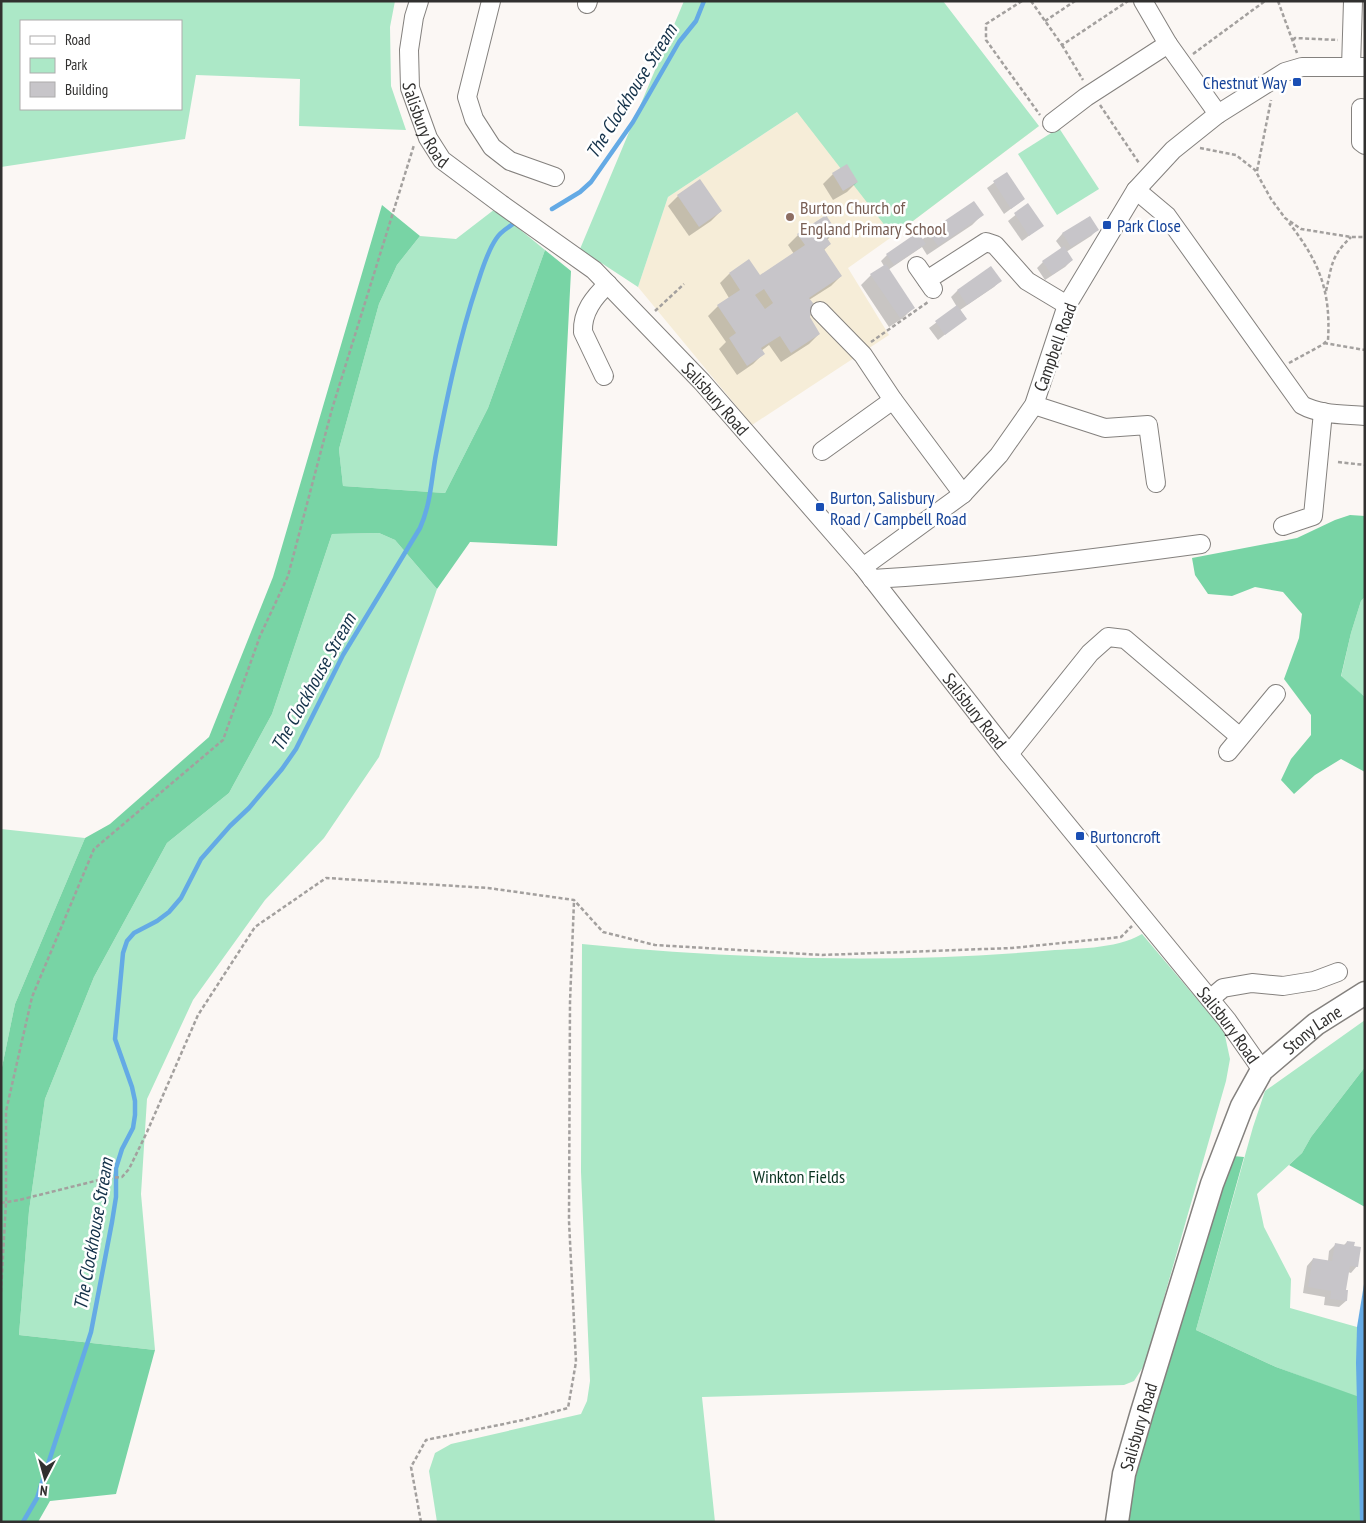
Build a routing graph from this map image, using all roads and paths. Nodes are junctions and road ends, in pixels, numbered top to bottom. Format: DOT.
graph roads {
  1 [pos="419,1"];
  2 [pos="492,1"];
  3 [pos="1022,1"];
  4 [pos="1031,1"];
  5 [pos="1075,1"];
  6 [pos="1128,1"];
  7 [pos="1143,1"];
  8 [pos="1265,1"];
  9 [pos="1278,1"];
  10 [pos="1353,1"];
  11 [pos="1045,21"];
  12 [pos="1292,40"];
  13 [pos="1352,41"];
  14 [pos="1168,44"];
  15 [pos="1062,45"];
  16 [pos="1182,62"];
  17 [pos="1302,67"];
  18 [pos="1358,67"];
  19 [pos="1263,86"];
  20 [pos="1089,95"];
  21 [pos="1361,108"];
  22 [pos="1218,114"];
  23 [pos="421,120"];
  24 [pos="1052,123"];
  25 [pos="1182,143"];
  26 [pos="1365,146"];
  27 [pos="1140,164"];
  28 [pos="1256,172"];
  29 [pos="555,177"];
  30 [pos="1136,190"];
  31 [pos="1287,219"];
  32 [pos="1351,237"];
  33 [pos="1365,237"];
  34 [pos="918,266"];
  35 [pos="608,284"];
  36 [pos="684,284"];
  37 [pos="930,285"];
  38 [pos="1326,291"];
  39 [pos="1067,306"];
  40 [pos="820,310"];
  41 [pos="643,322"];
  42 [pos="1324,344"];
  43 [pos="1365,350"];
  44 [pos="861,353"];
  45 [pos="1278,369"];
  46 [pos="604,376"];
  47 [pos="894,400"];
  48 [pos="1034,405"];
  49 [pos="1323,412"];
  50 [pos="1365,416"];
  51 [pos="822,451"];
  52 [pos="1338,462"];
  53 [pos="1365,464"];
  54 [pos="1156,483"];
  55 [pos="962,494"];
  56 [pos="1283,526"];
  57 [pos="1201,544"];
  58 [pos="867,573"];
  59 [pos="1276,694"];
  60 [pos="1240,737"];
  61 [pos="1228,752"];
  62 [pos="1009,754"];
  63 [pos="574,900"];
  64 [pos="1142,916"];
  65 [pos="1338,972"];
  66 [pos="1365,993"];
  67 [pos="1210,999"];
  68 [pos="1262,1070"];
  69 [pos="6,1202"];
  70 [pos="1,1203"];
  71 [pos="1,1292"];
  72 [pos="421,1522"];
  73 [pos="1117,1522"];
  1 -- 23 [label="street, Salisbury Road"];
  2 -- 29 [label="street"];
  3 -- 24 [label="path"];
  4 -- 11 [label="path"];
  5 -- 11 [label="path"];
  6 -- 15 [label="path"];
  7 -- 14 [label="street"];
  8 -- 16 [label="path"];
  9 -- 12 [label="path"];
  10 -- 13 [label="street"];
  11 -- 15 [label="path"];
  12 -- 13 [label="path"];
  12 -- 17 [label="path"];
  13 -- 18 [label="street"];
  14 -- 16 [label="street"];
  14 -- 20 [label="street"];
  15 -- 20 [label="path"];
  16 -- 22 [label="street"];
  17 -- 18 [label="street, Campbell Road"];
  17 -- 19 [label="street, Campbell Road"];
  19 -- 22 [label="street, Campbell Road"];
  19 -- 28 [label="path"];
  20 -- 24 [label="street"];
  20 -- 27 [label="path"];
  21 -- 26 [label="street"];
  22 -- 25 [label="street, Campbell Road"];
  23 -- 35 [label="street, Salisbury Road"];
  23 -- 69 [label="path"];
  25 -- 28 [label="path"];
  25 -- 30 [label="street, Campbell Road"];
  28 -- 31 [label="path"];
  30 -- 39 [label="street, Campbell Road"];
  30 -- 45 [label="street"];
  31 -- 32 [label="path"];
  31 -- 38 [label="path"];
  32 -- 33 [label="path"];
  32 -- 38 [label="path"];
  34 -- 37 [label="street"];
  35 -- 41 [label="street, Salisbury Road"];
  35 -- 46 [label="street"];
  36 -- 41 [label="path"];
  37 -- 39 [label="street"];
  37 -- 44 [label="path"];
  38 -- 42 [label="path"];
  39 -- 48 [label="street, Campbell Road"];
  40 -- 44 [label="street"];
  41 -- 58 [label="street, Salisbury Road"];
  42 -- 43 [label="path"];
  42 -- 45 [label="path"];
  44 -- 47 [label="street"];
  45 -- 49 [label="street"];
  47 -- 51 [label="street"];
  47 -- 55 [label="street"];
  48 -- 54 [label="street"];
  48 -- 55 [label="street, Campbell Road"];
  49 -- 50 [label="street"];
  49 -- 56 [label="street"];
  52 -- 53 [label="path"];
  55 -- 58 [label="street, Campbell Road"];
  57 -- 58 [label="street"];
  58 -- 62 [label="street, Salisbury Road"];
  59 -- 60 [label="street"];
  60 -- 61 [label="street"];
  60 -- 62 [label="street"];
  62 -- 64 [label="street, Salisbury Road"];
  63 -- 64 [label="path"];
  63 -- 69 [label="path"];
  63 -- 72 [label="path"];
  64 -- 67 [label="street, Salisbury Road"];
  65 -- 67 [label="street"];
  66 -- 68 [label="main road, Stony Lane"];
  67 -- 68 [label="street, Salisbury Road"];
  68 -- 73 [label="main road, Salisbury Road"];
  69 -- 70 [label="path"];
  69 -- 71 [label="path"];
}
